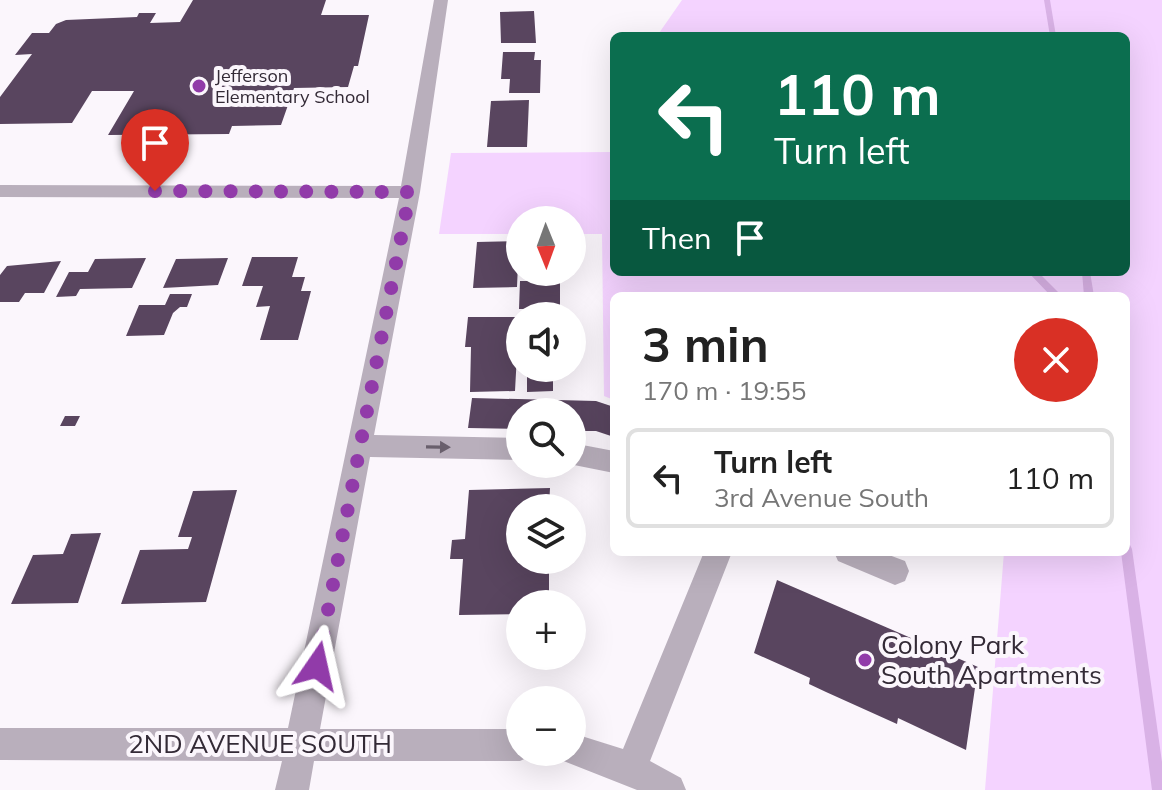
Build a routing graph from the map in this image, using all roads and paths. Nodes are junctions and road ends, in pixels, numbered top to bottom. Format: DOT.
graph roads {
  1 [pos="441,0"];
  2 [pos="0,191"];
  3 [pos="410,192"];
  4 [pos="360,446"];
  5 [pos="506,449"];
  6 [pos="586,457"];
  7 [pos="610,461"];
  8 [pos="716,556"];
  9 [pos="858,556"];
  10 [pos="895,571"];
  11 [pos="0,744"];
  12 [pos="301,745"];
  13 [pos="506,745"];
  14 [pos="586,754"];
  15 [pos="631,768"];
  16 [pos="292,790"];
  17 [pos="668,790"];
  1 -- 3 [label="street"];
  2 -- 3 [label="street"];
  3 -- 4 [label="street"];
  4 -- 5 [label="street, one-way"];
  4 -- 12 [label="street"];
  6 -- 7 [label="street"];
  8 -- 15 [label="street"];
  9 -- 10 [label="street"];
  11 -- 12 [label="street, 2ND AVENUE SOUTH"];
  12 -- 13 [label="street, 2ND AVENUE SOUTH"];
  12 -- 16 [label="street"];
  14 -- 15 [label="street"];
  15 -- 17 [label="street"];
}
